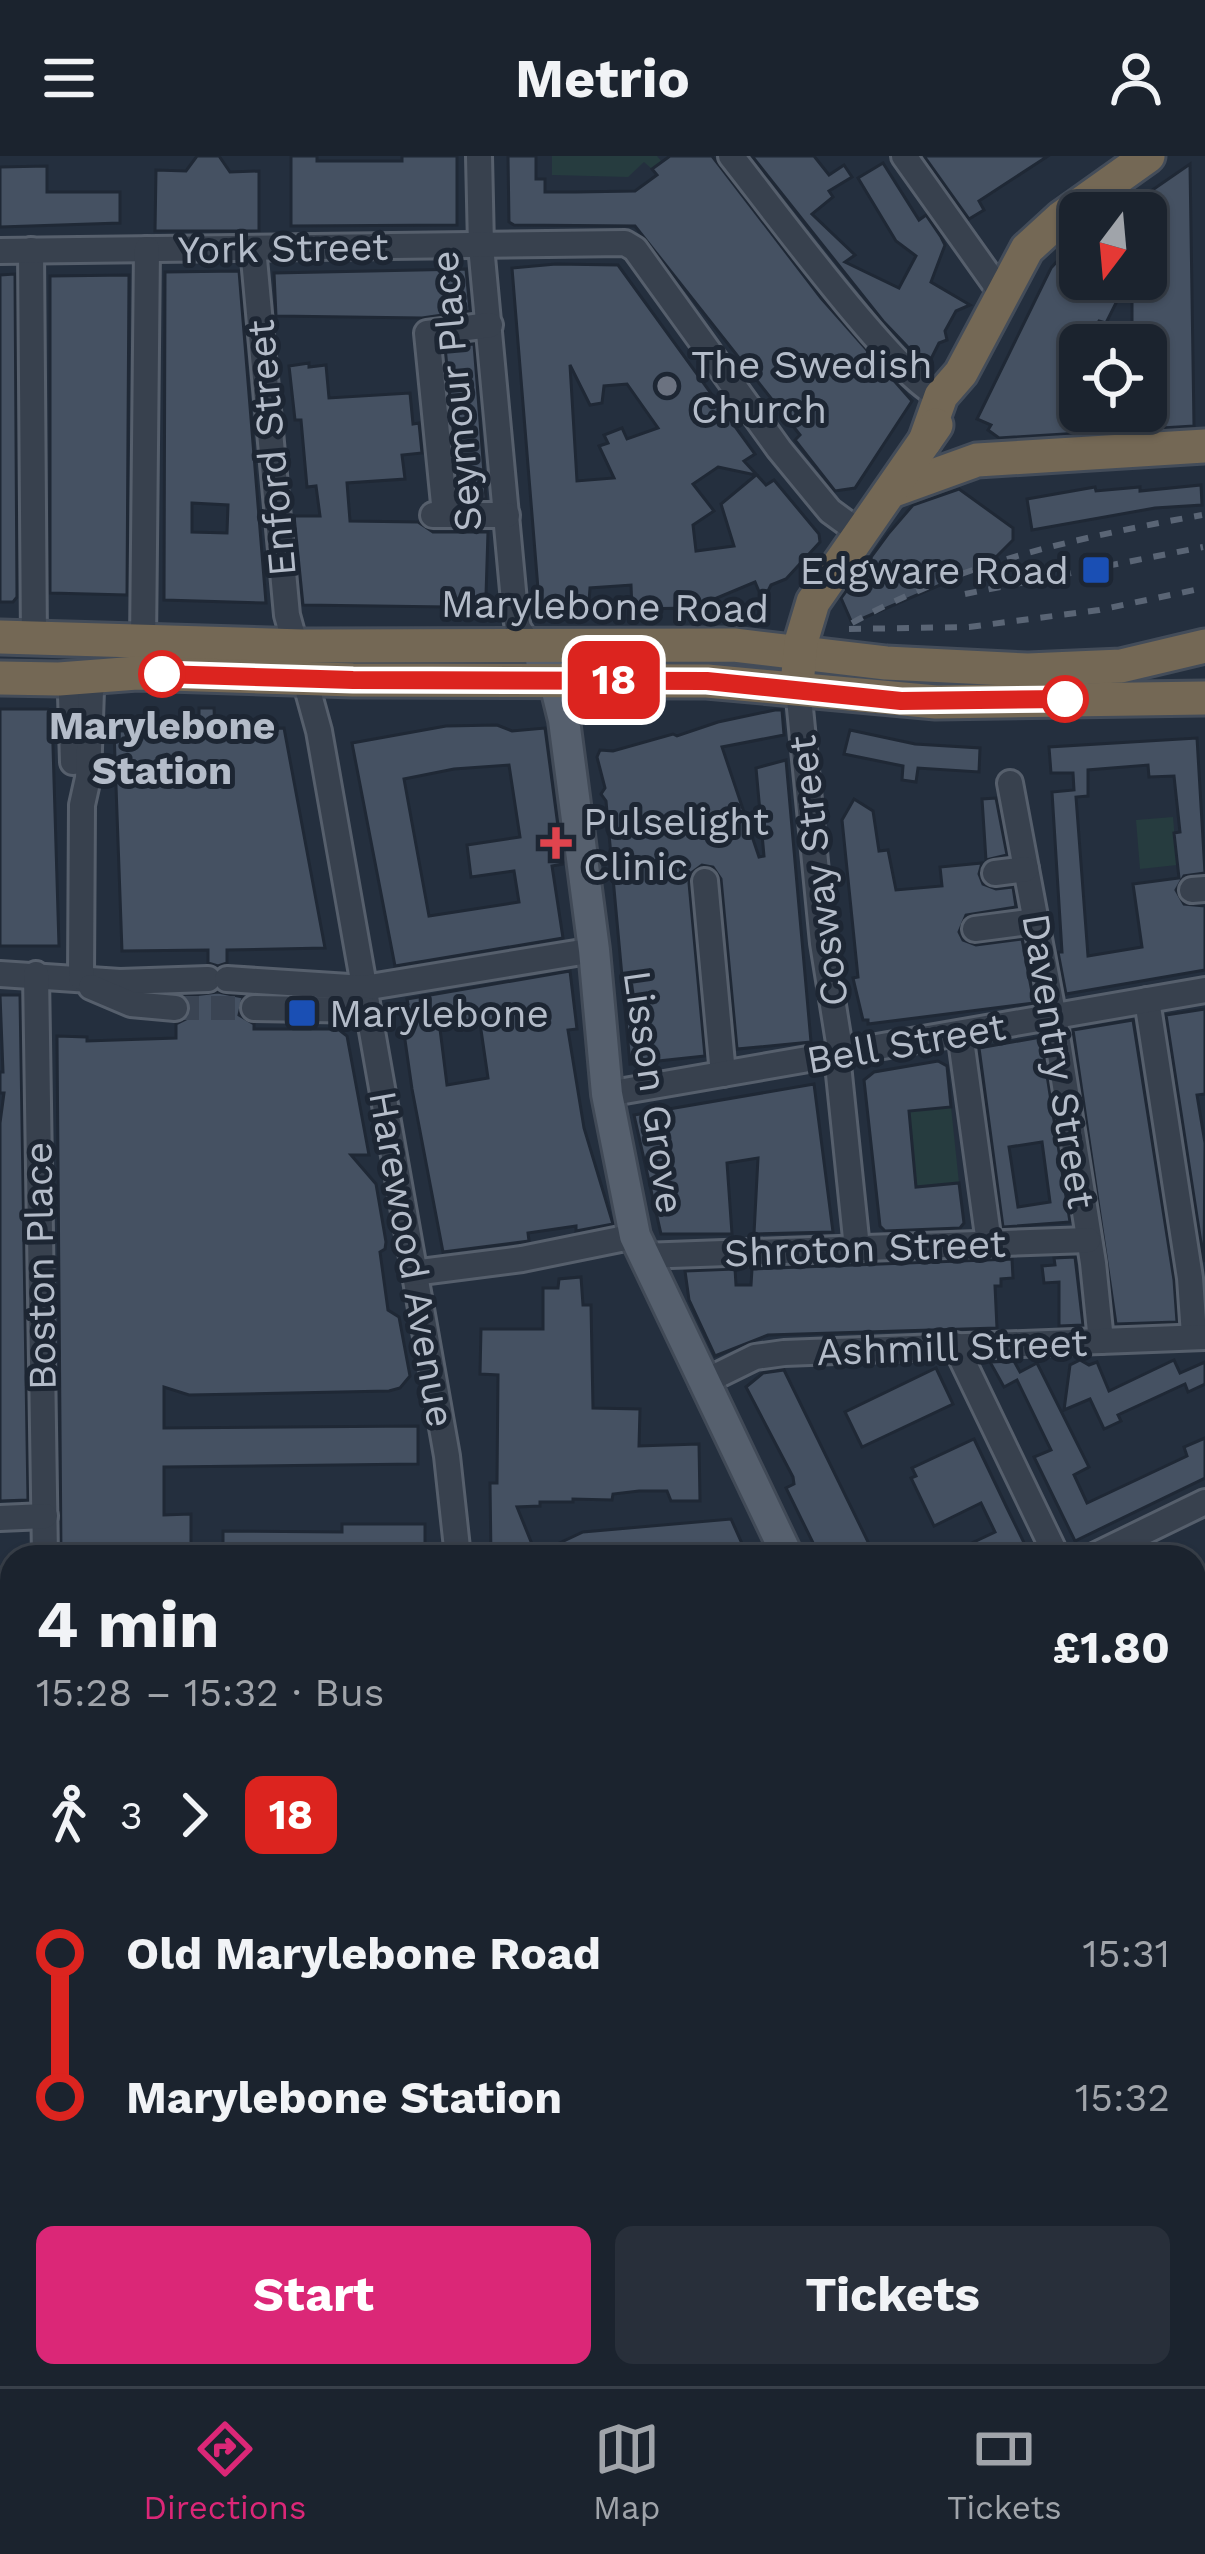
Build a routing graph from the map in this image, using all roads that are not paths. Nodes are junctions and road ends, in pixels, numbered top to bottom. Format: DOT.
graph roads {
  1 [pos="479,156"];
  2 [pos="731,156"];
  3 [pos="904,156"];
  4 [pos="1148,156"];
  5 [pos="481,246"];
  6 [pos="253,248"];
  7 [pos="147,249"];
  8 [pos="0,250"];
  9 [pos="31,250"];
  10 [pos="1002,294"];
  11 [pos="490,325"];
  12 [pos="951,384"];
  13 [pos="925,441"];
  14 [pos="1205,446"];
  15 [pos="977,460"];
  16 [pos="894,490"];
  17 [pos="508,515"];
  18 [pos="862,536"];
  19 [pos="838,567"];
  20 [pos="17,639"];
  21 [pos="734,645"];
  22 [pos="296,646"];
  23 [pos="530,646"];
  24 [pos="1205,646"];
  25 [pos="800,652"];
  26 [pos="0,654"];
  27 [pos="140,658"];
  28 [pos="1205,662"];
  29 [pos="1121,666"];
  30 [pos="98,677"];
  31 [pos="0,678"];
  32 [pos="59,679"];
  33 [pos="554,679"];
  34 [pos="304,680"];
  35 [pos="1205,685"];
  36 [pos="798,688"];
  37 [pos="1102,697"];
  38 [pos="1205,698"];
  39 [pos="1010,783"];
  40 [pos="82,805"];
  41 [pos="1026,869"];
  42 [pos="995,873"];
  43 [pos="705,881"];
  44 [pos="1036,921"];
  45 [pos="975,929"];
  46 [pos="594,950"];
  47 [pos="0,974"];
  48 [pos="36,974"];
  49 [pos="81,977"];
  50 [pos="1205,990"];
  51 [pos="366,999"];
  52 [pos="1147,1000"];
  53 [pos="175,1008"];
  54 [pos="254,1008"];
  55 [pos="1054,1016"];
  56 [pos="959,1033"];
  57 [pos="839,1055"];
  58 [pos="723,1074"];
  59 [pos="608,1094"];
  60 [pos="1088,1240"];
  61 [pos="989,1243"];
  62 [pos="639,1246"];
  63 [pos="857,1248"];
  64 [pos="413,1273"];
  65 [pos="1199,1336"];
  66 [pos="1100,1341"];
  67 [pos="955,1345"];
  68 [pos="702,1383"];
  69 [pos="1205,1502"];
  70 [pos="45,1516"];
  71 [pos="0,1518"];
  72 [pos="45,1545"];
  73 [pos="457,1545"];
  74 [pos="782,1545"];
  75 [pos="1051,1545"];
  76 [pos="1117,1545"];
  1 -- 5 [label="street, Seymour Place"];
  2 -- 12 [label="street"];
  3 -- 10 [label="street"];
  4 -- 10 [label="highway"];
  5 -- 6 [label="street, York Street"];
  5 -- 11 [label="street, Seymour Place"];
  5 -- 18 [label="street, York Street"];
  6 -- 7 [label="street, York Street"];
  6 -- 22 [label="street, Enford Street"];
  7 -- 9 [label="street, York Street"];
  7 -- 27 [label="street"];
  8 -- 9 [label="street, York Street"];
  9 -- 20 [label="street"];
  10 -- 12 [label="highway"];
  11 -- 17 [label="street, Seymour Place"];
  11 -- 17 [label="street"];
  12 -- 13 [label="highway"];
  13 -- 15 [label="street"];
  13 -- 16 [label="highway"];
  14 -- 15 [label="highway"];
  15 -- 16 [label="highway"];
  16 -- 18 [label="highway"];
  17 -- 23 [label="street, Seymour Place"];
  18 -- 19 [label="highway"];
  19 -- 21 [label="highway"];
  19 -- 25 [label="highway"];
  20 -- 27 [label="highway, Marylebone Road"];
  21 -- 23 [label="highway, Marylebone Road"];
  21 -- 25 [label="highway, Marylebone Road"];
  22 -- 23 [label="highway, Marylebone Road"];
  22 -- 27 [label="highway, Marylebone Road"];
  22 -- 34 [label="street, Enford Street"];
  23 -- 33 [label="main road, Seymour Place"];
  24 -- 29 [label="highway, Marylebone Road"];
  25 -- 29 [label="highway, Marylebone Road"];
  25 -- 36 [label="highway"];
  26 -- 27 [label="highway"];
  27 -- 30 [label="highway, Marylebone Road"];
  27 -- 34 [label="highway, Marylebone Road"];
  28 -- 29 [label="highway"];
  30 -- 32 [label="highway, Marylebone Road"];
  30 -- 40 [label="street"];
  31 -- 32 [label="highway, Marylebone Road"];
  32 -- 40 [label="street"];
  33 -- 34 [label="highway, Marylebone Road"];
  33 -- 36 [label="highway, Marylebone Road"];
  33 -- 46 [label="main road, Lisson Grove"];
  34 -- 51 [label="street, Harewood Avenue"];
  35 -- 37 [label="highway"];
  36 -- 37 [label="highway, Marylebone Road"];
  36 -- 57 [label="street, Cosway Street"];
  37 -- 38 [label="highway, Marylebone Road"];
  39 -- 41 [label="street, Daventry Street"];
  40 -- 49 [label="street"];
  41 -- 42 [label="street"];
  41 -- 44 [label="street, Daventry Street"];
  43 -- 58 [label="street"];
  44 -- 45 [label="street"];
  44 -- 55 [label="street, Daventry Street"];
  46 -- 51 [label="street"];
  46 -- 59 [label="main road, Lisson Grove"];
  47 -- 48 [label="street"];
  48 -- 49 [label="street"];
  48 -- 70 [label="street, Boston Place"];
  49 -- 51 [label="street"];
  49 -- 53 [label="street"];
  50 -- 52 [label="street, Bell Street"];
  51 -- 54 [label="street"];
  51 -- 64 [label="street, Harewood Avenue"];
  52 -- 55 [label="street, Bell Street"];
  52 -- 65 [label="street"];
  55 -- 56 [label="street, Bell Street"];
  55 -- 60 [label="street, Daventry Street"];
  56 -- 57 [label="street, Bell Street"];
  56 -- 61 [label="street"];
  57 -- 58 [label="street, Bell Street"];
  57 -- 63 [label="street, Cosway Street"];
  58 -- 59 [label="street, Bell Street"];
  59 -- 62 [label="main road, Lisson Grove"];
  60 -- 61 [label="street, Shroton Street"];
  60 -- 66 [label="street, Daventry Street"];
  61 -- 63 [label="street, Shroton Street"];
  62 -- 63 [label="street, Shroton Street"];
  62 -- 64 [label="street, Shroton Street"];
  62 -- 68 [label="main road, Lisson Grove"];
  64 -- 73 [label="street, Harewood Avenue"];
  65 -- 66 [label="street, Ashmill Street"];
  66 -- 67 [label="street, Ashmill Street"];
  67 -- 68 [label="street, Ashmill Street"];
  67 -- 75 [label="street"];
  68 -- 74 [label="main road, Lisson Grove"];
  69 -- 76 [label="street"];
  70 -- 71 [label="street"];
  70 -- 72 [label="street, Boston Place"];
}
